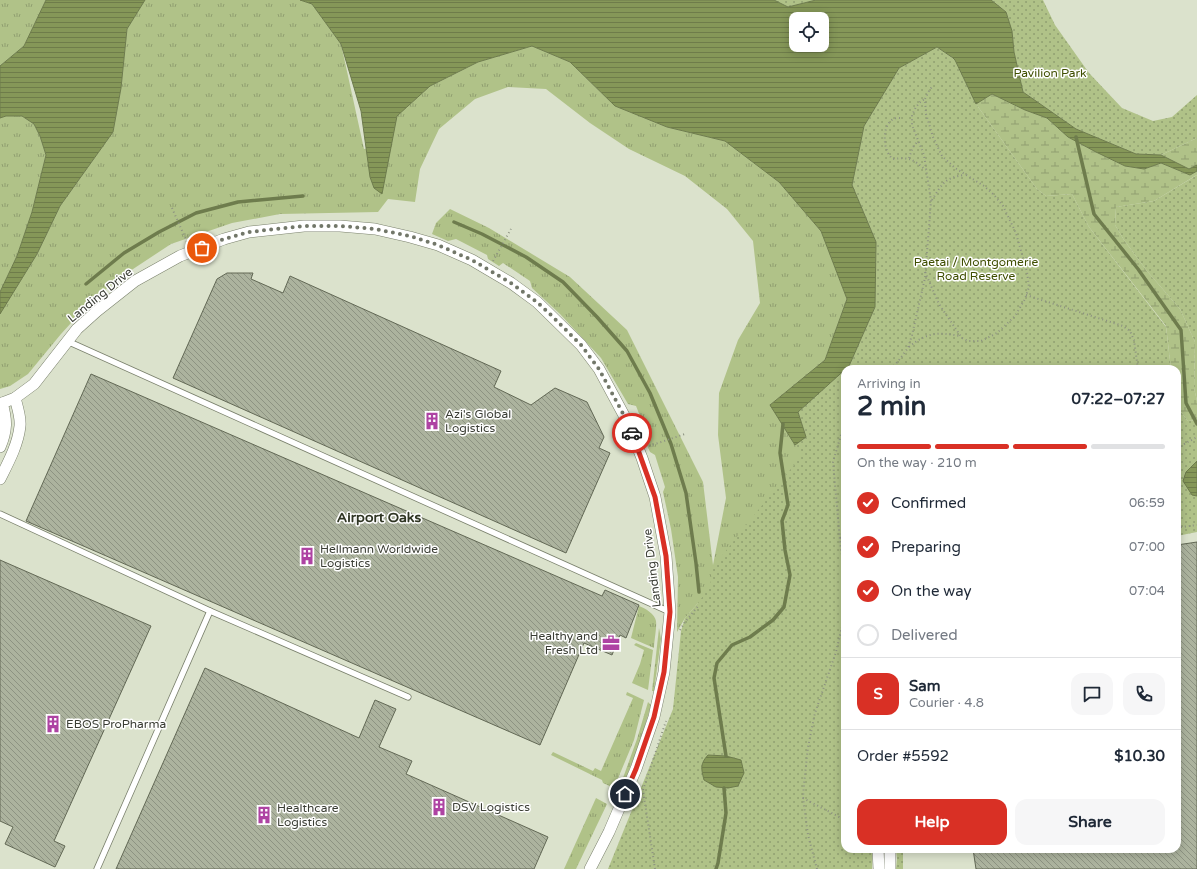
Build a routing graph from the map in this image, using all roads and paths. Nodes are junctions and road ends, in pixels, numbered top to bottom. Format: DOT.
graph roads {
  1 [pos="933,85"];
  2 [pos="925,99"];
  3 [pos="900,118"];
  4 [pos="918,141"];
  5 [pos="909,158"];
  6 [pos="927,170"];
  7 [pos="966,175"];
  8 [pos="931,200"];
  9 [pos="172,208"];
  10 [pos="511,229"];
  11 [pos="185,236"];
  12 [pos="496,256"];
  13 [pos="925,272"];
  14 [pos="1026,295"];
  15 [pos="960,336"];
  16 [pos="67,341"];
  17 [pos="908,348"];
  18 [pos="895,365"];
  19 [pos="1137,365"];
  20 [pos="15,398"];
  21 [pos="1,404"];
  22 [pos="685,434"];
  23 [pos="841,435"];
  24 [pos="1197,437"];
  25 [pos="656,444"];
  26 [pos="1181,446"];
  27 [pos="0,447"];
  28 [pos="0,479"];
  29 [pos="0,514"];
  30 [pos="1197,525"];
  31 [pos="1181,527"];
  32 [pos="840,538"];
  33 [pos="841,542"];
  34 [pos="210,611"];
  35 [pos="670,612"];
  36 [pos="841,631"];
  37 [pos="408,697"];
  38 [pos="643,790"];
  39 [pos="803,798"];
  40 [pos="841,818"];
  41 [pos="878,853"];
  42 [pos="890,853"];
  43 [pos="97,869"];
  44 [pos="590,869"];
  45 [pos="655,869"];
  46 [pos="817,869"];
  47 [pos="879,869"];
  48 [pos="890,869"];
  1 -- 2 [label="path"];
  2 -- 4 [label="path"];
  2 -- 7 [label="path"];
  3 -- 5 [label="path"];
  4 -- 5 [label="path"];
  4 -- 6 [label="path"];
  5 -- 6 [label="path"];
  6 -- 8 [label="path"];
  7 -- 8 [label="path"];
  7 -- 14 [label="path"];
  8 -- 13 [label="path"];
  9 -- 11 [label="path"];
  10 -- 12 [label="path"];
  13 -- 15 [label="path"];
  13 -- 17 [label="path"];
  14 -- 15 [label="path"];
  14 -- 19 [label="path"];
  15 -- 17 [label="path"];
  16 -- 20 [label="street, Landing Drive"];
  16 -- 35 [label="lane"];
  16 -- 35 [label="street, Landing Drive"];
  17 -- 18 [label="path"];
  20 -- 21 [label="street, Landing Drive"];
  20 -- 28 [label="street"];
  21 -- 27 [label="street"];
  22 -- 25 [label="path"];
  23 -- 32 [label="path"];
  24 -- 26 [label="path"];
  29 -- 34 [label="lane"];
  30 -- 31 [label="path"];
  32 -- 33 [label="path"];
  34 -- 37 [label="lane"];
  34 -- 43 [label="lane"];
  35 -- 44 [label="street, Landing Drive"];
  36 -- 39 [label="path"];
  38 -- 45 [label="path"];
  39 -- 40 [label="path"];
  39 -- 46 [label="path"];
  41 -- 47 [label="street"];
  42 -- 48 [label="street"];
}
